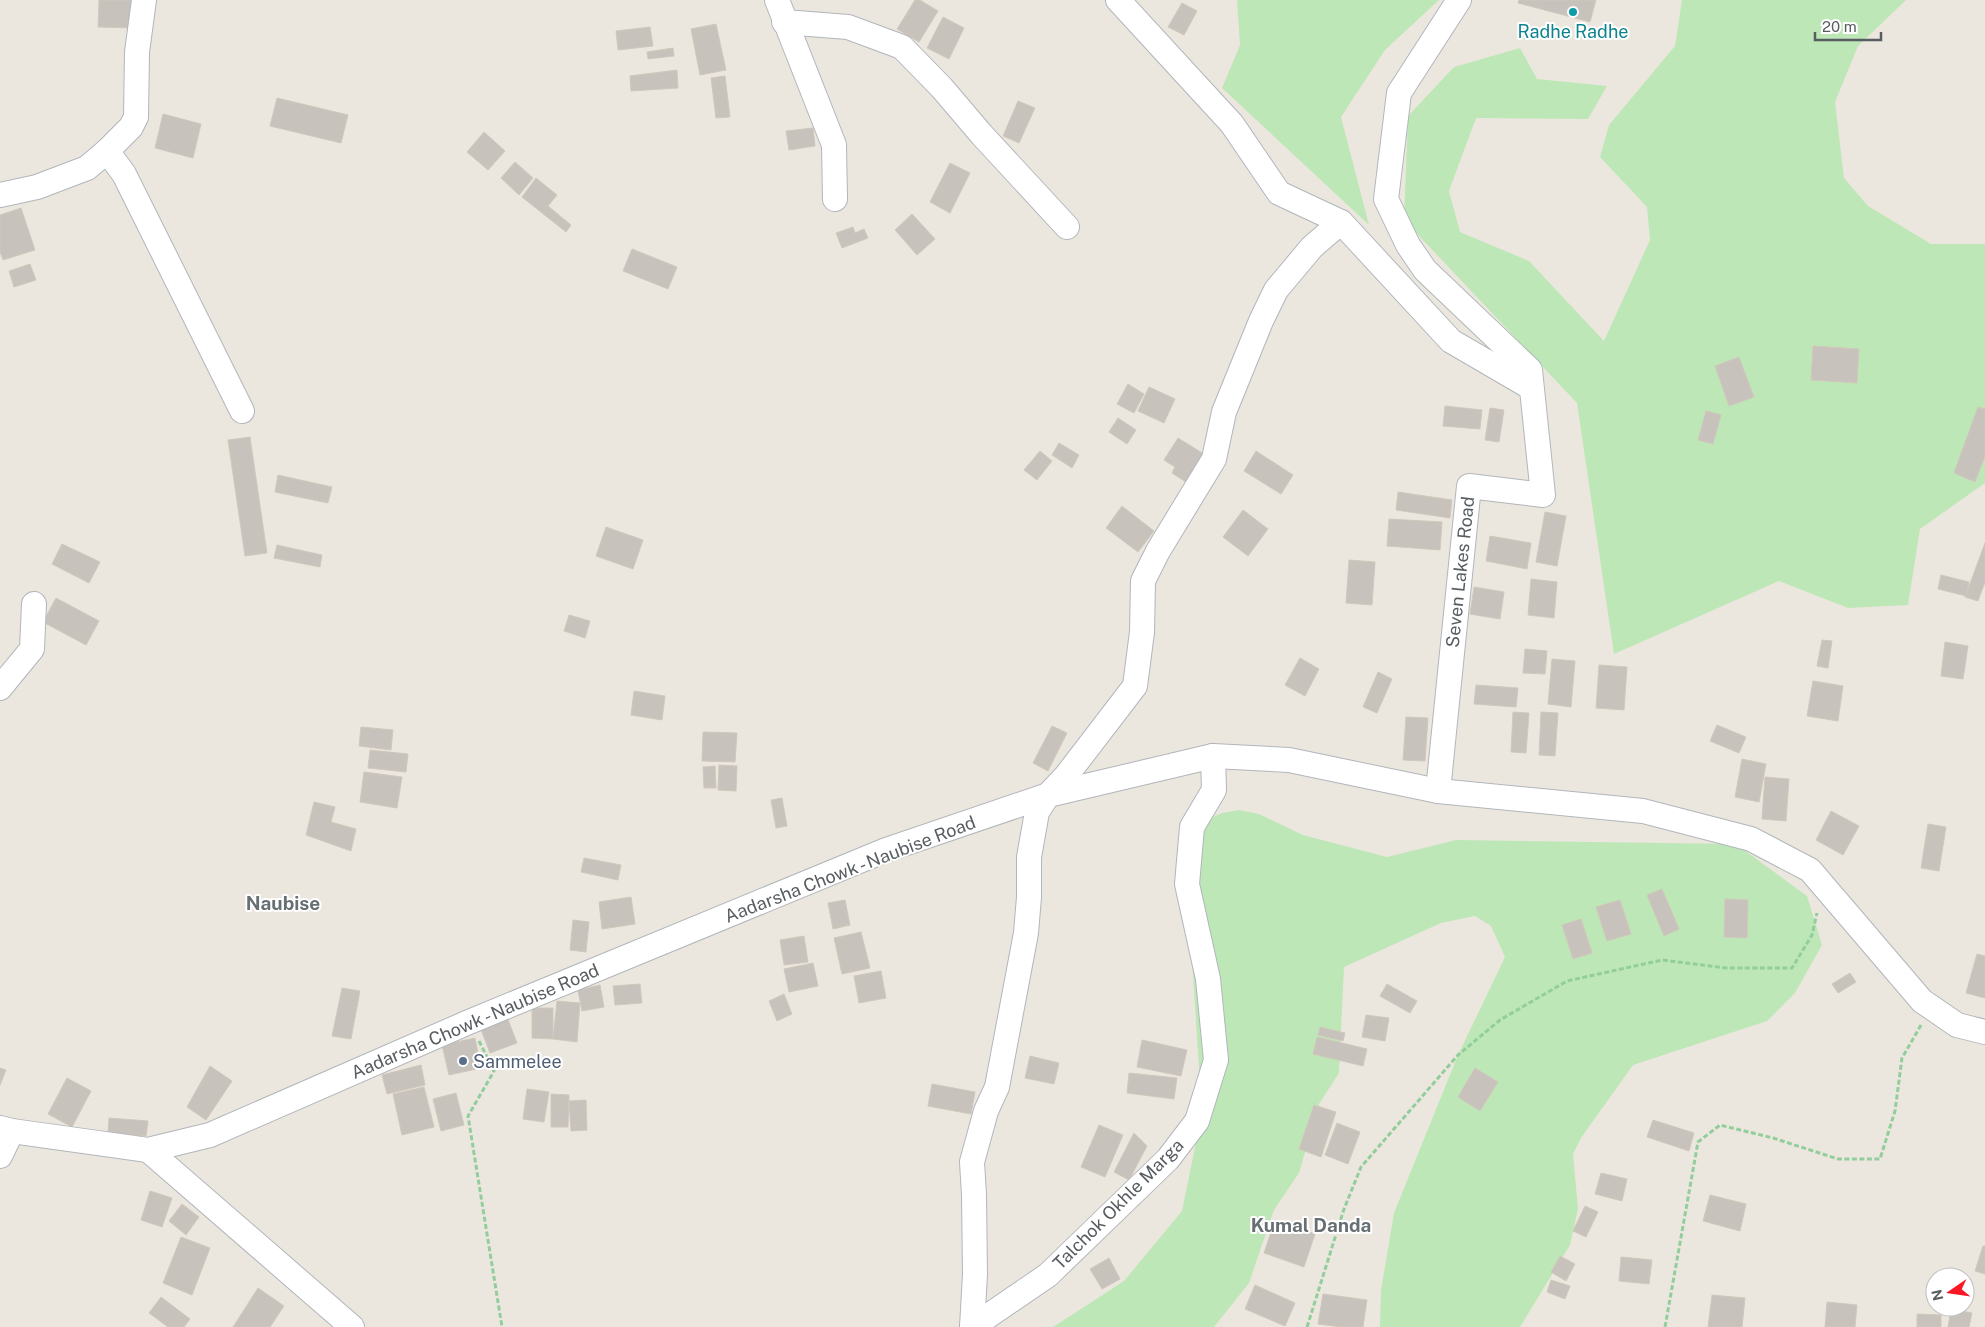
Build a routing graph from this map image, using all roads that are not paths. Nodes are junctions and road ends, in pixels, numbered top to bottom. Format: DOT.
graph roads {
  1 [pos="144,0"];
  2 [pos="777,0"];
  3 [pos="1118,0"];
  4 [pos="1459,0"];
  5 [pos="784,22"];
  6 [pos="108,151"];
  7 [pos="0,195"];
  8 [pos="836,199"];
  9 [pos="1341,222"];
  10 [pos="1067,227"];
  11 [pos="1530,387"];
  12 [pos="242,411"];
  13 [pos="34,604"];
  14 [pos="0,688"];
  15 [pos="1213,756"];
  16 [pos="1438,790"];
  17 [pos="1048,795"];
  18 [pos="1985,1032"];
  19 [pos="6,1129"];
  20 [pos="148,1150"];
  21 [pos="0,1156"];
  22 [pos="352,1327"];
  23 [pos="972,1327"];
  1 -- 6 [label="street"];
  2 -- 5 [label="street"];
  3 -- 9 [label="street"];
  4 -- 11 [label="street, Seven Lakes Road"];
  5 -- 8 [label="street"];
  5 -- 10 [label="street"];
  6 -- 7 [label="street"];
  6 -- 12 [label="street"];
  9 -- 11 [label="street"];
  9 -- 17 [label="street"];
  11 -- 16 [label="street, Seven Lakes Road"];
  13 -- 14 [label="street"];
  15 -- 16 [label="street, Aadarsha Chowk - Naubise Road"];
  15 -- 17 [label="street, Aadarsha Chowk - Naubise Road"];
  15 -- 23 [label="street, Talchok Okhle Marga"];
  16 -- 18 [label="street, Aadarsha Chowk - Naubise Road"];
  17 -- 20 [label="street, Aadarsha Chowk - Naubise Road"];
  17 -- 23 [label="street"];
  19 -- 20 [label="street"];
  19 -- 21 [label="street"];
  20 -- 22 [label="street"];
}
